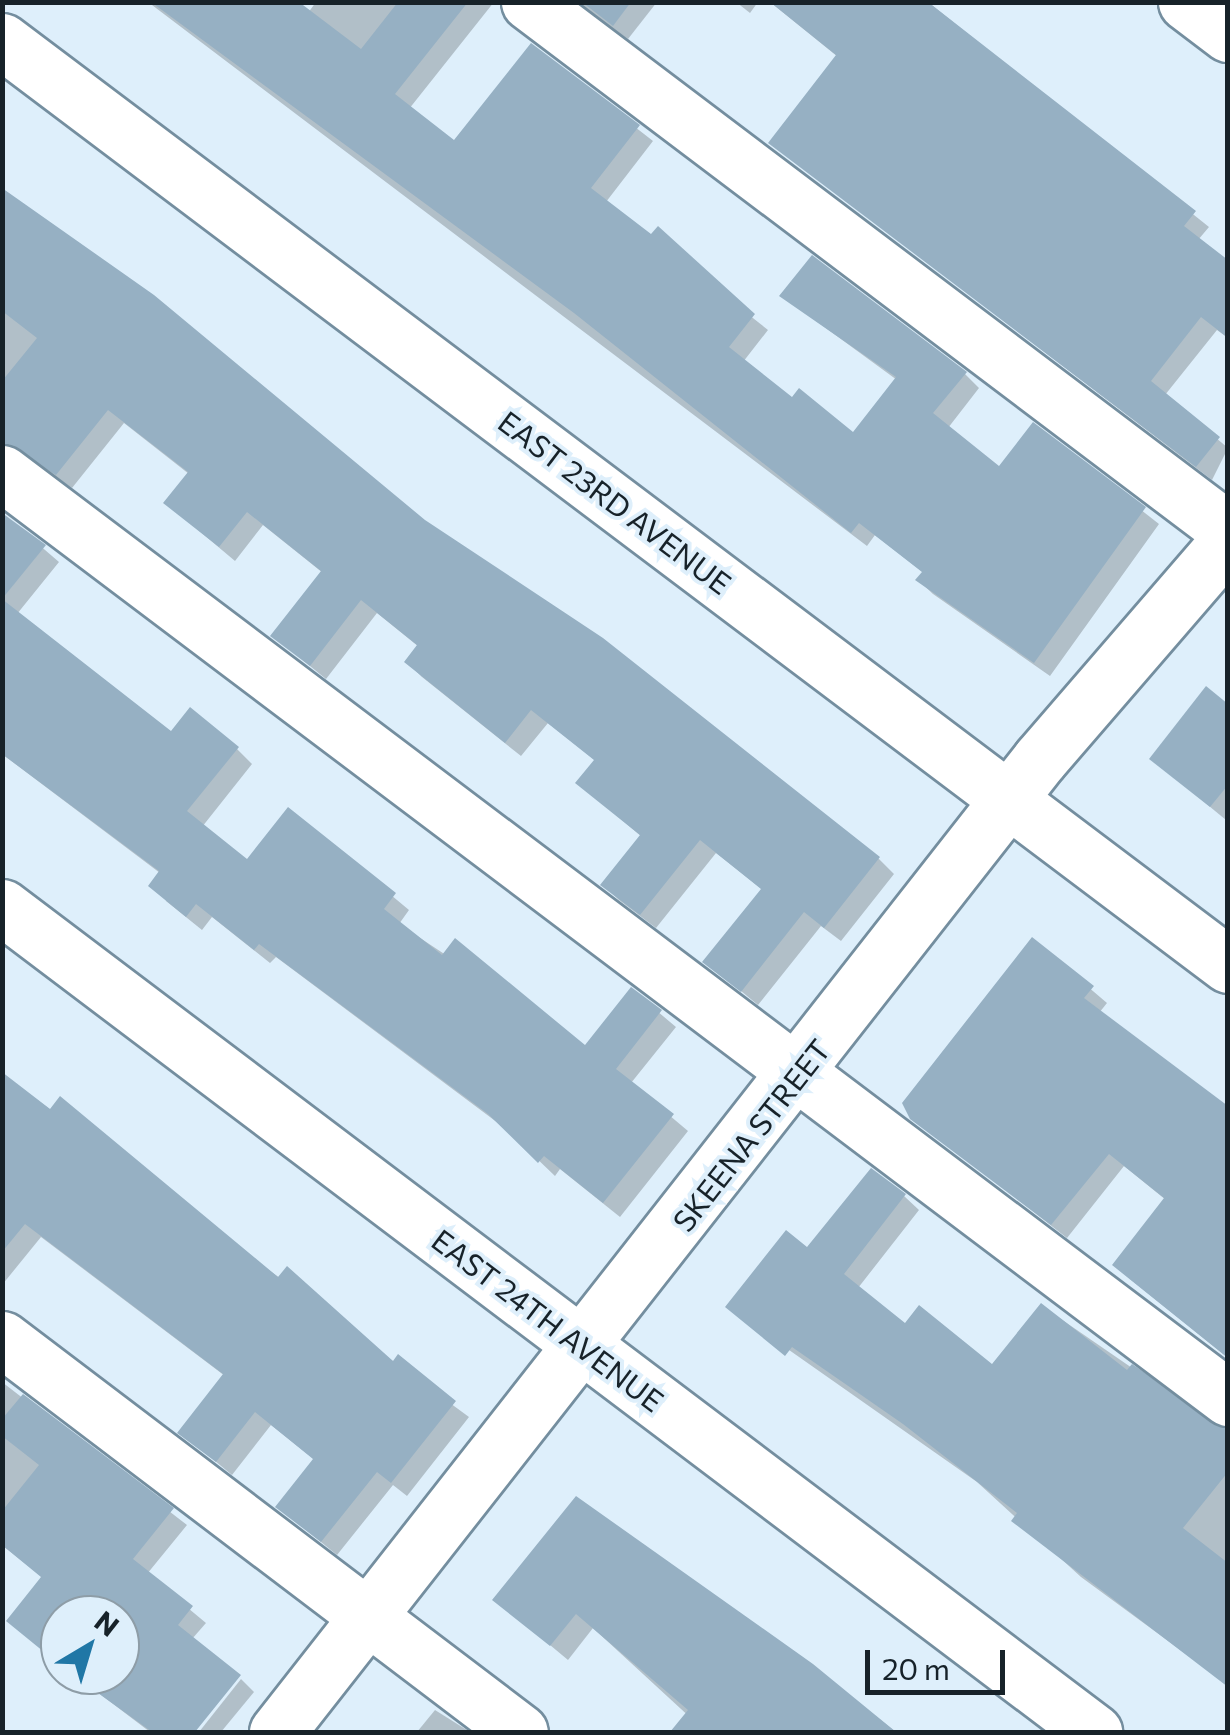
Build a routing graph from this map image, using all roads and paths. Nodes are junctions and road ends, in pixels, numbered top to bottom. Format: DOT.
graph roads {
  1 [pos="529,2"];
  2 [pos="1186,2"];
  3 [pos="1228,34"];
  4 [pos="2,40"];
  5 [pos="2,473"];
  6 [pos="1228,530"];
  7 [pos="1228,540"];
  8 [pos="1010,799"];
  9 [pos="2,908"];
  10 [pos="1228,966"];
  11 [pos="800,1072"];
  12 [pos="2,1339"];
  13 [pos="586,1348"];
  14 [pos="1228,1398"];
  15 [pos="372,1618"];
  16 [pos="277,1732"];
  17 [pos="520,1732"];
  18 [pos="1094,1732"];
  1 -- 6 [label="street"];
  2 -- 3 [label="street"];
  4 -- 8 [label="street, EAST 23RD AVENUE"];
  5 -- 11 [label="street"];
  7 -- 8 [label="street, SKEENA STREET"];
  8 -- 10 [label="street, EAST 23RD AVENUE"];
  8 -- 11 [label="street, SKEENA STREET"];
  9 -- 13 [label="street, EAST 24TH AVENUE"];
  11 -- 13 [label="street, SKEENA STREET"];
  11 -- 14 [label="street"];
  12 -- 15 [label="street"];
  13 -- 15 [label="street, SKEENA STREET"];
  13 -- 18 [label="street, EAST 24TH AVENUE"];
  15 -- 16 [label="street, SKEENA STREET"];
  15 -- 17 [label="street"];
}
